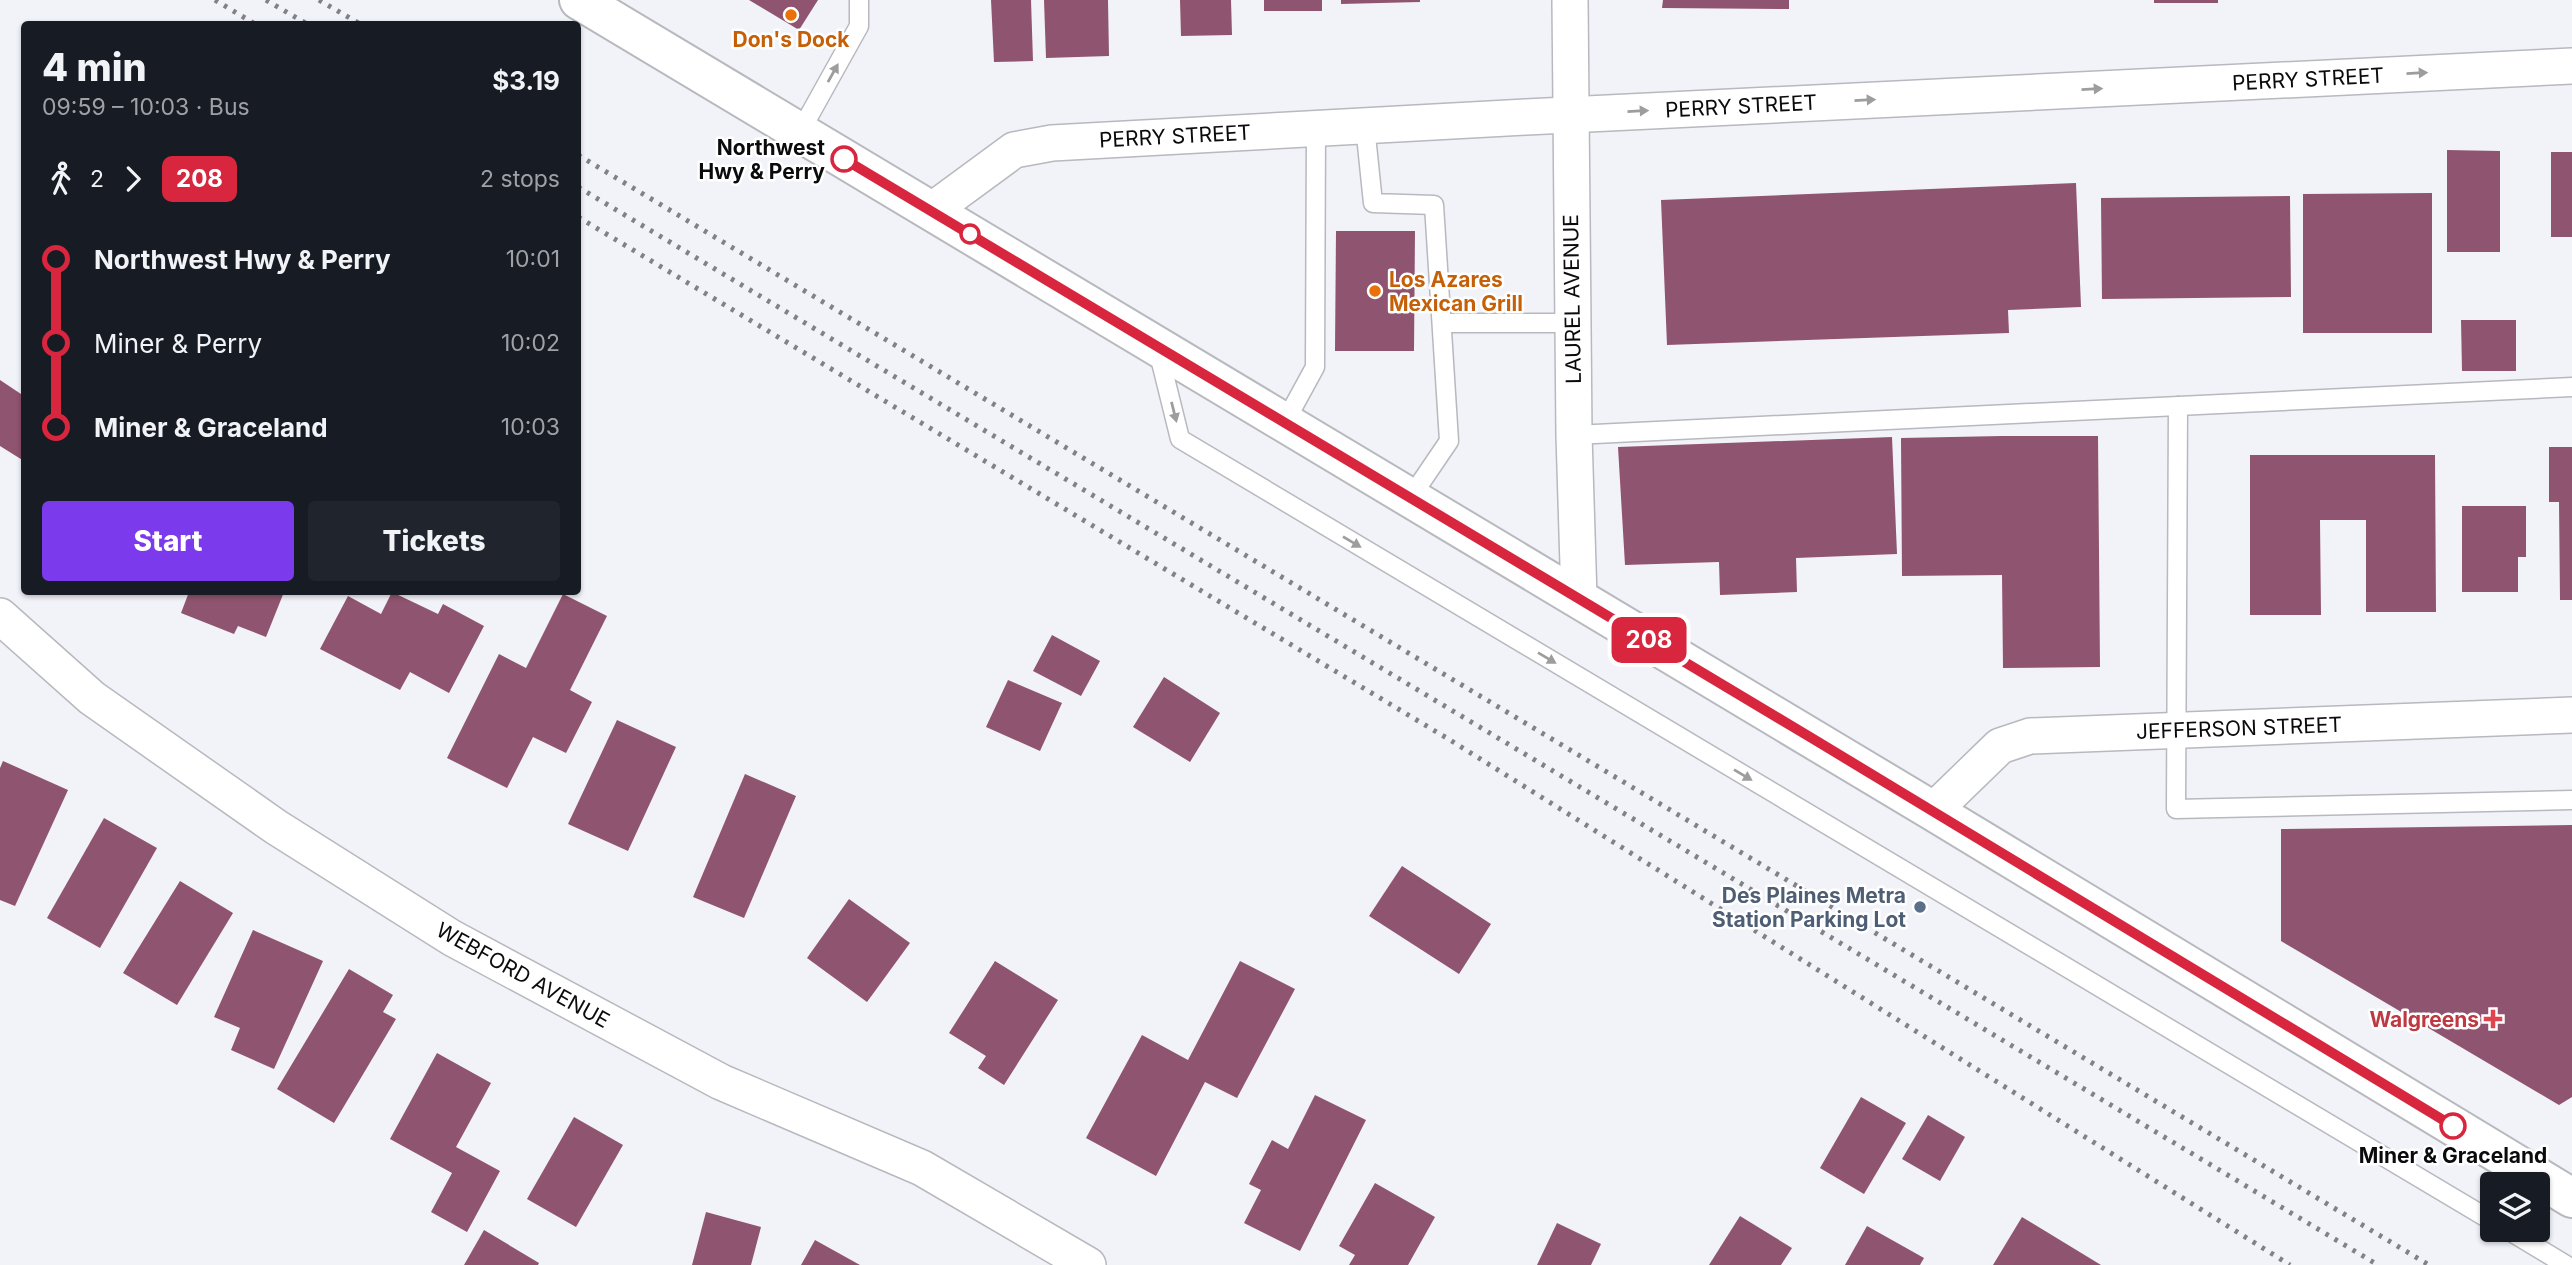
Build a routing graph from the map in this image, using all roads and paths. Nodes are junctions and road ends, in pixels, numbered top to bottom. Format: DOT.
graph roads {
  1 [pos="859,0"];
  2 [pos="1570,0"];
  3 [pos="589,3"];
  4 [pos="2572,66"];
  5 [pos="1569,115"];
  6 [pos="1365,126"];
  7 [pos="1315,128"];
  8 [pos="800,132"];
  9 [pos="931,211"];
  10 [pos="1442,323"];
  11 [pos="1573,323"];
  12 [pos="1157,346"];
  13 [pos="2572,387"];
  14 [pos="2178,406"];
  15 [pos="1285,422"];
  16 [pos="1574,435"];
  17 [pos="1411,498"];
  18 [pos="1579,598"];
  19 [pos="0,617"];
  20 [pos="2572,715"];
  21 [pos="2177,730"];
  22 [pos="2572,800"];
  23 [pos="1933,811"];
  24 [pos="2572,1198"];
  25 [pos="2480,1214"];
  26 [pos="2528,1242"];
  27 [pos="1088,1265"];
  28 [pos="2566,1265"];
  8 -- 1 [label="lane, one-way"];
  2 -- 5 [label="street, LAUREL AVENUE"];
  3 -- 8 [label="main road"];
  5 -- 4 [label="street, PERRY STREET, one-way"];
  5 -- 6 [label="street, PERRY STREET"];
  5 -- 11 [label="street, LAUREL AVENUE"];
  6 -- 7 [label="street, PERRY STREET"];
  6 -- 10 [label="lane"];
  7 -- 9 [label="street, PERRY STREET"];
  7 -- 15 [label="lane"];
  8 -- 9 [label="main road"];
  9 -- 12 [label="main road"];
  10 -- 11 [label="lane"];
  10 -- 17 [label="lane"];
  11 -- 16 [label="street, LAUREL AVENUE"];
  12 -- 15 [label="main road"];
  12 -- 25 [label="lane, one-way"];
  13 -- 14 [label="lane"];
  14 -- 16 [label="lane"];
  14 -- 21 [label="lane"];
  15 -- 17 [label="main road"];
  16 -- 18 [label="street, LAUREL AVENUE"];
  17 -- 18 [label="main road"];
  18 -- 23 [label="main road"];
  19 -- 27 [label="street, WEBFORD AVENUE"];
  20 -- 21 [label="street, JEFFERSON STREET"];
  21 -- 22 [label="lane"];
  21 -- 23 [label="street, JEFFERSON STREET"];
  23 -- 24 [label="main road"];
  26 -- 28 [label="lane"];
}
